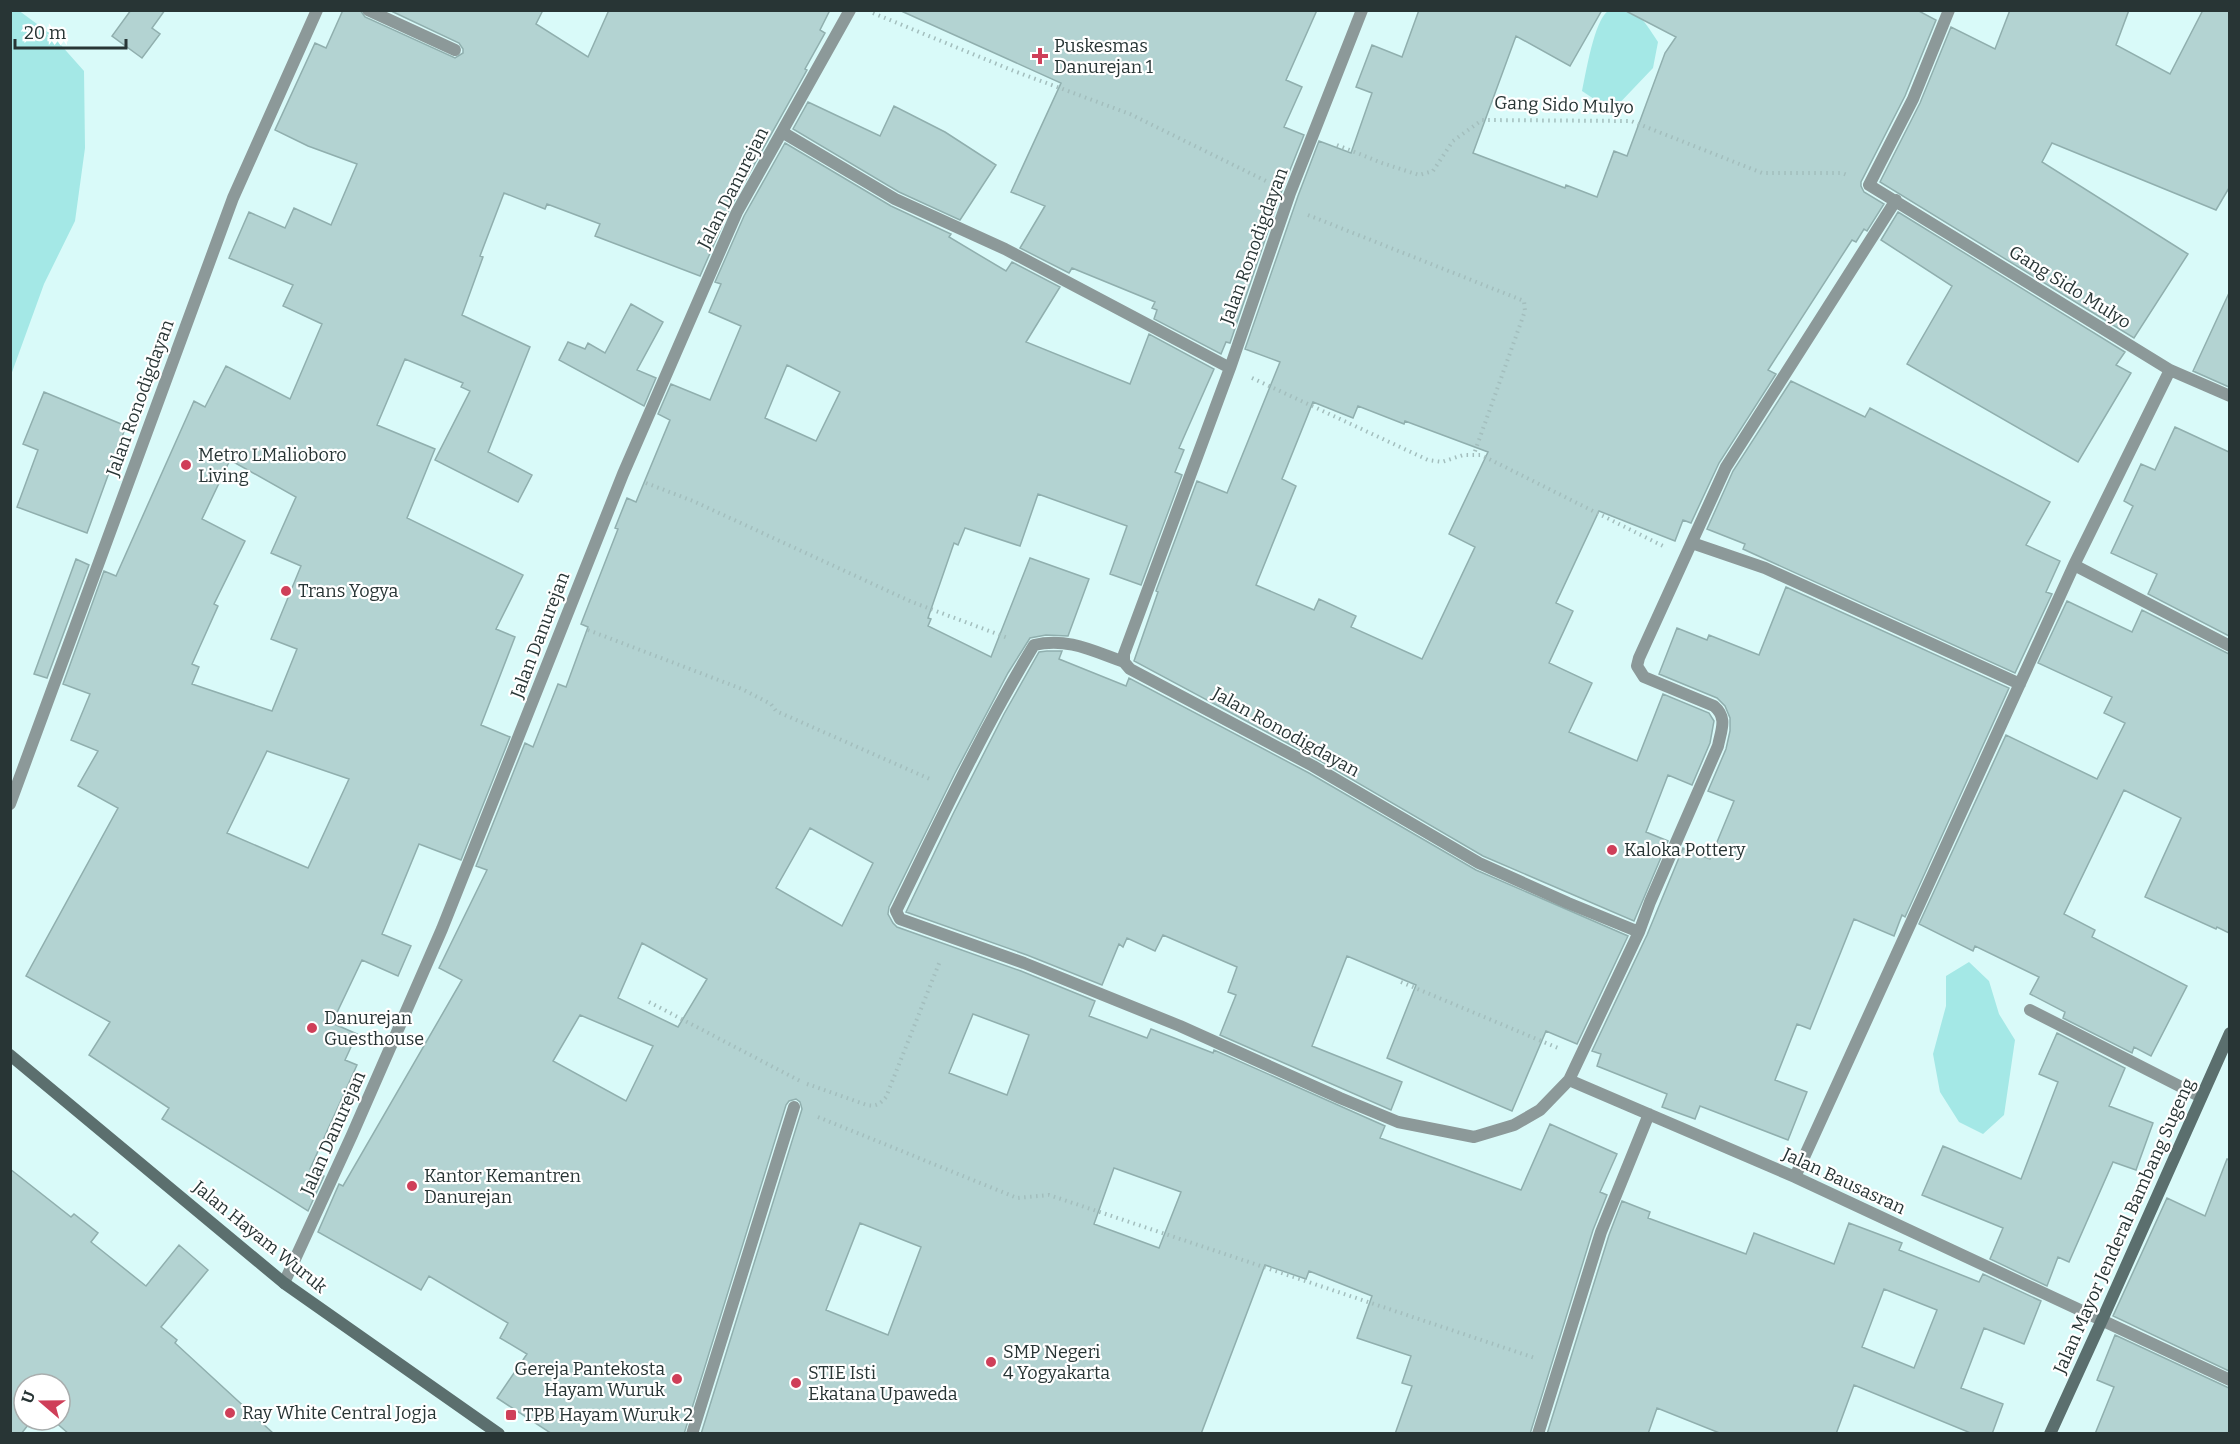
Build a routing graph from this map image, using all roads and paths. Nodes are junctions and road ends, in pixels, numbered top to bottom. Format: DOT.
graph roads {
  1 [pos="317,10"];
  2 [pos="368,10"];
  3 [pos="850,10"];
  4 [pos="867,10"];
  5 [pos="1362,10"];
  6 [pos="1949,10"];
  7 [pos="455,50"];
  8 [pos="782,132"];
  9 [pos="1314,136"];
  10 [pos="1869,185"];
  11 [pos="1290,193"];
  12 [pos="1896,200"];
  13 [pos="1285,207"];
  14 [pos="1230,368"];
  15 [pos="2170,370"];
  16 [pos="2229,396"];
  17 [pos="1474,454"];
  18 [pos="623,474"];
  19 [pos="1689,550"];
  20 [pos="2074,565"];
  21 [pos="565,622"];
  22 [pos="1034,645"];
  23 [pos="2229,646"];
  24 [pos="1124,662"];
  25 [pos="2020,684"];
  26 [pos="956,790"];
  27 [pos="10,804"];
  28 [pos="1639,932"];
  29 [pos="949,938"];
  30 [pos="1401,982"];
  31 [pos="649,1002"];
  32 [pos="2030,1010"];
  33 [pos="2229,1033"];
  34 [pos="10,1055"];
  35 [pos="1581,1058"];
  36 [pos="1569,1080"];
  37 [pos="803,1083"];
  38 [pos="2201,1097"];
  39 [pos="794,1107"];
  40 [pos="1649,1114"];
  41 [pos="1795,1177"];
  42 [pos="284,1283"];
  43 [pos="2103,1320"];
  44 [pos="1559,1366"];
  45 [pos="2229,1380"];
  46 [pos="499,1434"];
  47 [pos="692,1434"];
  48 [pos="1538,1434"];
  49 [pos="2049,1434"];
  1 -- 27 [label="street, Jalan Ronodigdayan"];
  2 -- 7 [label="street"];
  3 -- 8 [label="street, Jalan Danurejan"];
  4 -- 11 [label="path"];
  5 -- 9 [label="street, Jalan Ronodigdayan"];
  6 -- 10 [label="street"];
  8 -- 14 [label="street"];
  8 -- 18 [label="street, Jalan Danurejan"];
  9 -- 10 [label="path, Gang Sido Mulyo"];
  9 -- 11 [label="street, Jalan Ronodigdayan"];
  10 -- 12 [label="street, Gang Sido Mulyo"];
  11 -- 13 [label="street, Jalan Ronodigdayan"];
  12 -- 15 [label="street, Gang Sido Mulyo"];
  12 -- 19 [label="street"];
  13 -- 14 [label="street, Jalan Ronodigdayan"];
  13 -- 17 [label="path"];
  14 -- 17 [label="path"];
  14 -- 24 [label="street, Jalan Ronodigdayan"];
  15 -- 16 [label="street, Gang Sido Mulyo"];
  15 -- 20 [label="street"];
  17 -- 19 [label="path"];
  18 -- 21 [label="street, Jalan Danurejan"];
  18 -- 22 [label="path"];
  19 -- 25 [label="street"];
  19 -- 28 [label="street"];
  20 -- 23 [label="street"];
  20 -- 25 [label="street"];
  21 -- 26 [label="path"];
  21 -- 42 [label="street, Jalan Danurejan"];
  22 -- 24 [label="street"];
  22 -- 26 [label="street"];
  24 -- 28 [label="street, Jalan Ronodigdayan"];
  25 -- 41 [label="street"];
  26 -- 29 [label="street"];
  28 -- 35 [label="street"];
  29 -- 36 [label="street"];
  29 -- 37 [label="path"];
  30 -- 35 [label="path"];
  31 -- 37 [label="path"];
  32 -- 38 [label="street"];
  33 -- 38 [label="street, Jalan Mayor Jenderal Bambang Sugeng"];
  34 -- 42 [label="street, Jalan Hayam Wuruk"];
  35 -- 36 [label="street"];
  36 -- 40 [label="street, Jalan Bausasran"];
  37 -- 39 [label="path"];
  38 -- 43 [label="street, Jalan Mayor Jenderal Bambang Sugeng"];
  39 -- 44 [label="path"];
  39 -- 47 [label="street"];
  40 -- 41 [label="street, Jalan Bausasran"];
  40 -- 44 [label="street"];
  41 -- 43 [label="street, Jalan Bausasran"];
  42 -- 46 [label="street, Jalan Hayam Wuruk"];
  43 -- 45 [label="street, Jalan Bausasran"];
  43 -- 49 [label="street, Jalan Mayor Jenderal Bambang Sugeng"];
  44 -- 48 [label="street"];
}
